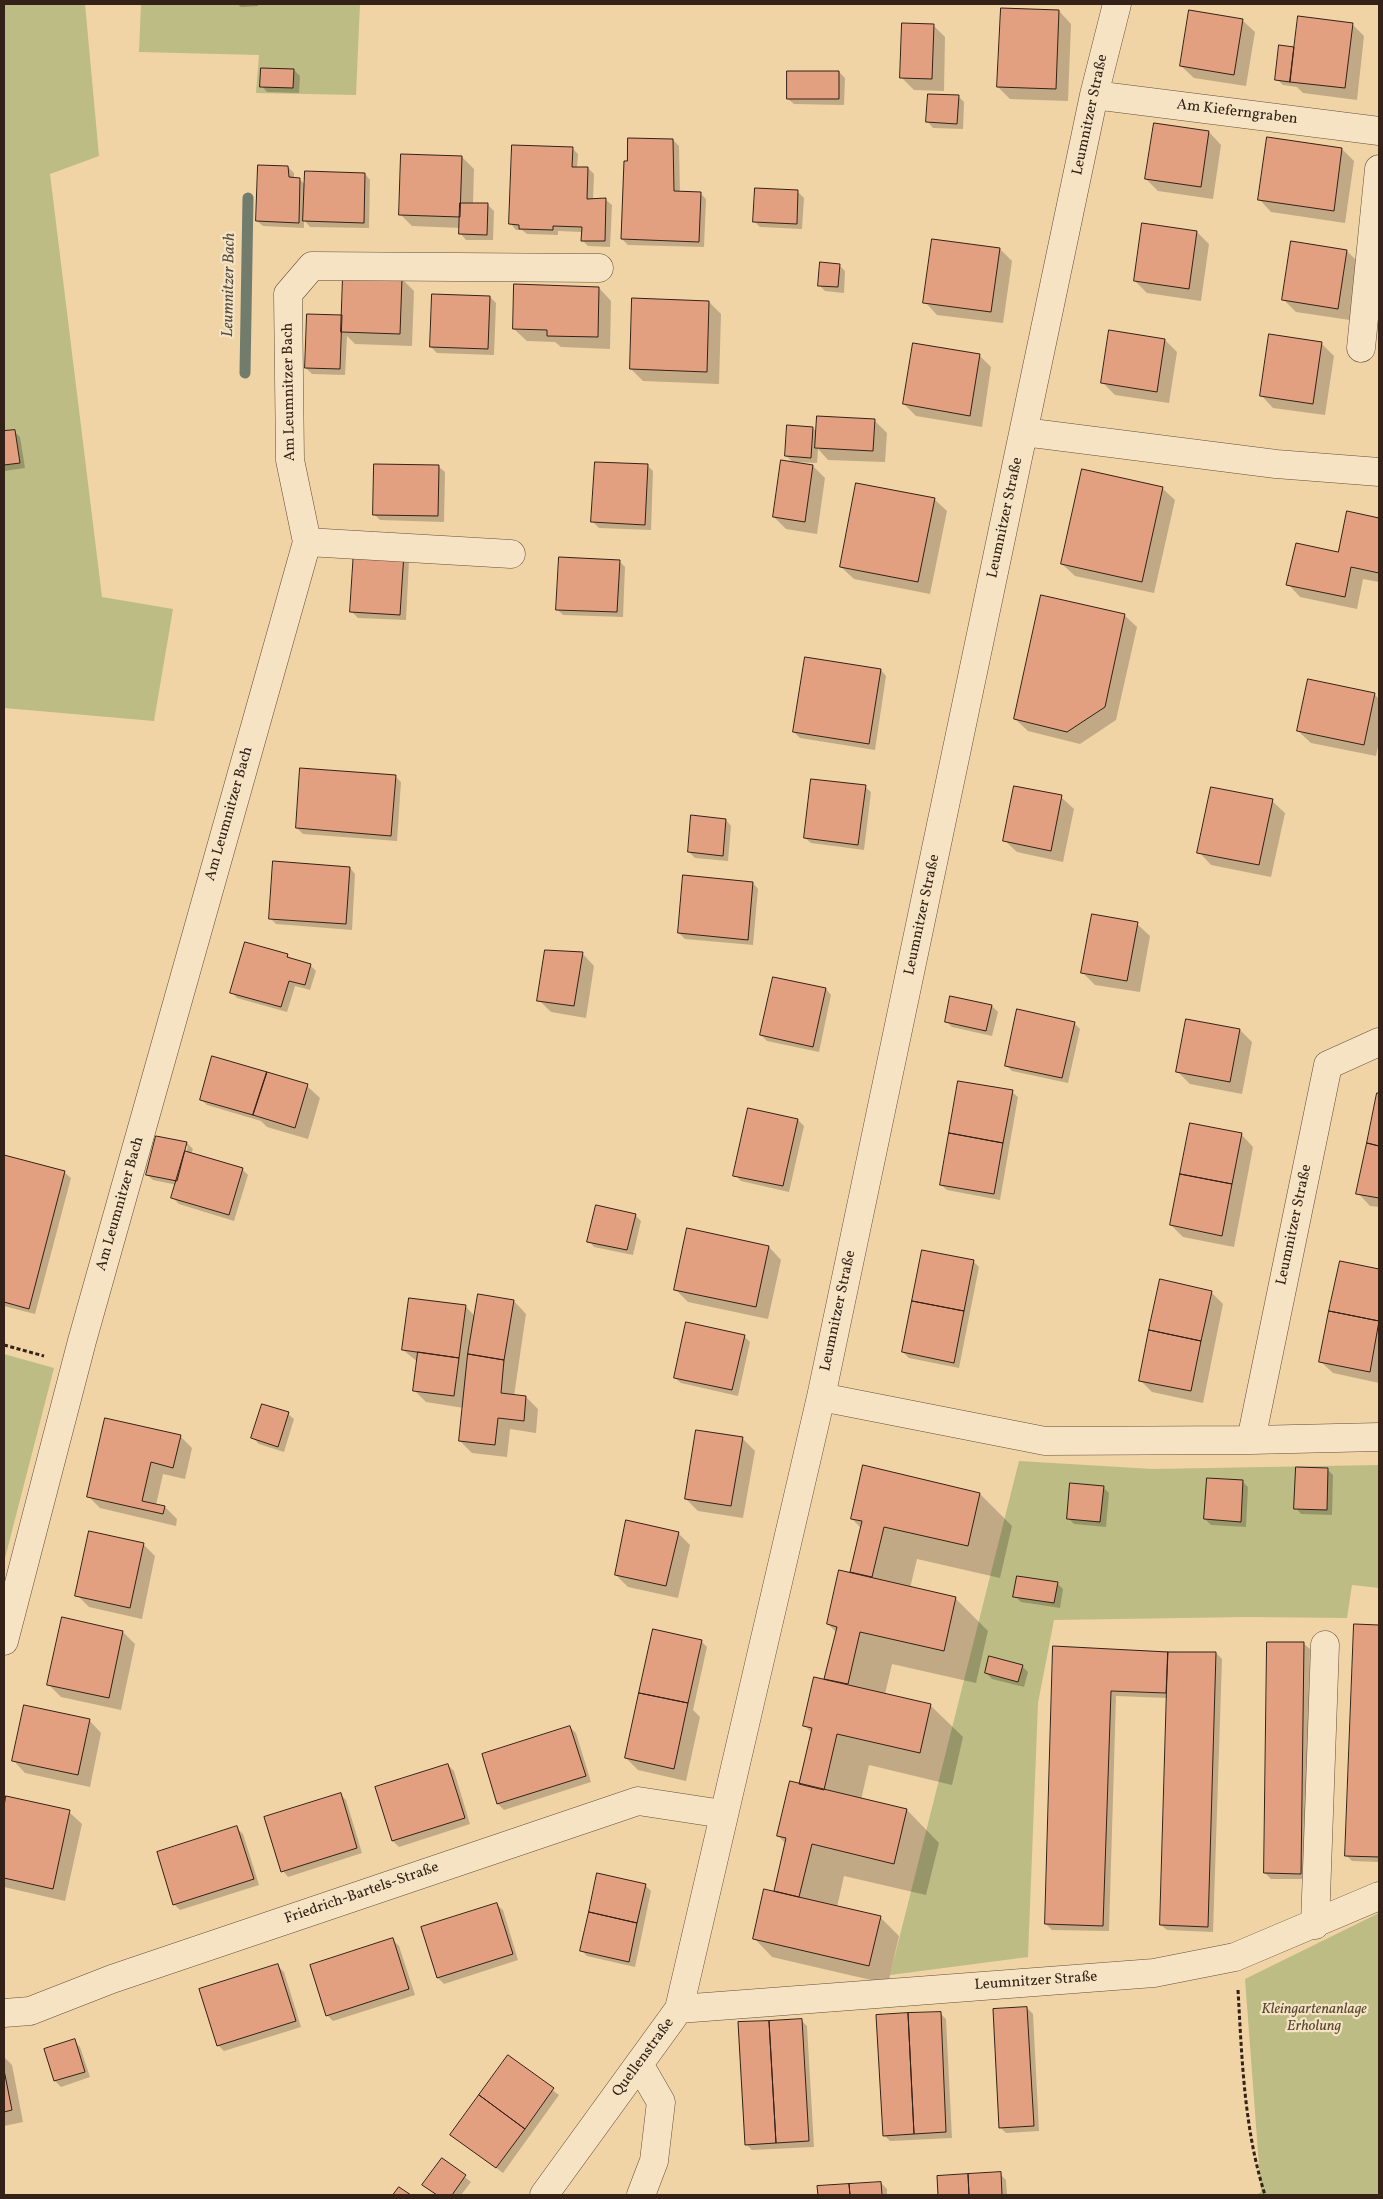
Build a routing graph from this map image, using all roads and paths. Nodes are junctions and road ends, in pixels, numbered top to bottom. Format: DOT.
graph roads {
  1 [pos="1117,4"];
  2 [pos="1094,95"];
  3 [pos="1379,131"];
  4 [pos="1379,169"];
  5 [pos="599,268"];
  6 [pos="1361,348"];
  7 [pos="1024,432"];
  8 [pos="1379,472"];
  9 [pos="307,542"];
  10 [pos="511,554"];
  11 [pos="1379,1042"];
  12 [pos="4,1345"];
  13 [pos="76,1364"];
  14 [pos="821,1397"];
  15 [pos="1379,1437"];
  16 [pos="1251,1440"];
  17 [pos="4,1641"];
  18 [pos="1325,1645"];
  19 [pos="723,1814"];
  20 [pos="1379,1896"];
  21 [pos="1314,1924"];
  22 [pos="1235,1957"];
  23 [pos="679,2009"];
  24 [pos="4,2013"];
  25 [pos="639,2064"];
  26 [pos="544,2195"];
  27 [pos="641,2195"];
  28 [pos="1265,2195"];
  1 -- 2 [label="street, Leumnitzer Straße"];
  2 -- 3 [label="street, Am Kieferngraben"];
  2 -- 7 [label="street, Leumnitzer Straße"];
  4 -- 6 [label="street"];
  5 -- 9 [label="street, Am Leumnitzer Bach"];
  7 -- 8 [label="street"];
  7 -- 14 [label="street, Leumnitzer Straße"];
  9 -- 10 [label="street"];
  9 -- 13 [label="street, Am Leumnitzer Bach"];
  11 -- 16 [label="street, Leumnitzer Straße"];
  12 -- 13 [label="path"];
  13 -- 17 [label="street, Am Leumnitzer Bach"];
  14 -- 16 [label="street"];
  14 -- 19 [label="street, Leumnitzer Straße"];
  15 -- 16 [label="street"];
  18 -- 21 [label="street"];
  19 -- 23 [label="street, Quellenstraße"];
  19 -- 24 [label="street, Friedrich-Bartels-Straße"];
  20 -- 21 [label="street, Leumnitzer Straße"];
  21 -- 22 [label="street, Leumnitzer Straße"];
  22 -- 23 [label="street, Leumnitzer Straße"];
  22 -- 28 [label="path"];
  23 -- 25 [label="street, Quellenstraße"];
  25 -- 26 [label="street, Quellenstraße"];
  25 -- 27 [label="street"];
}
